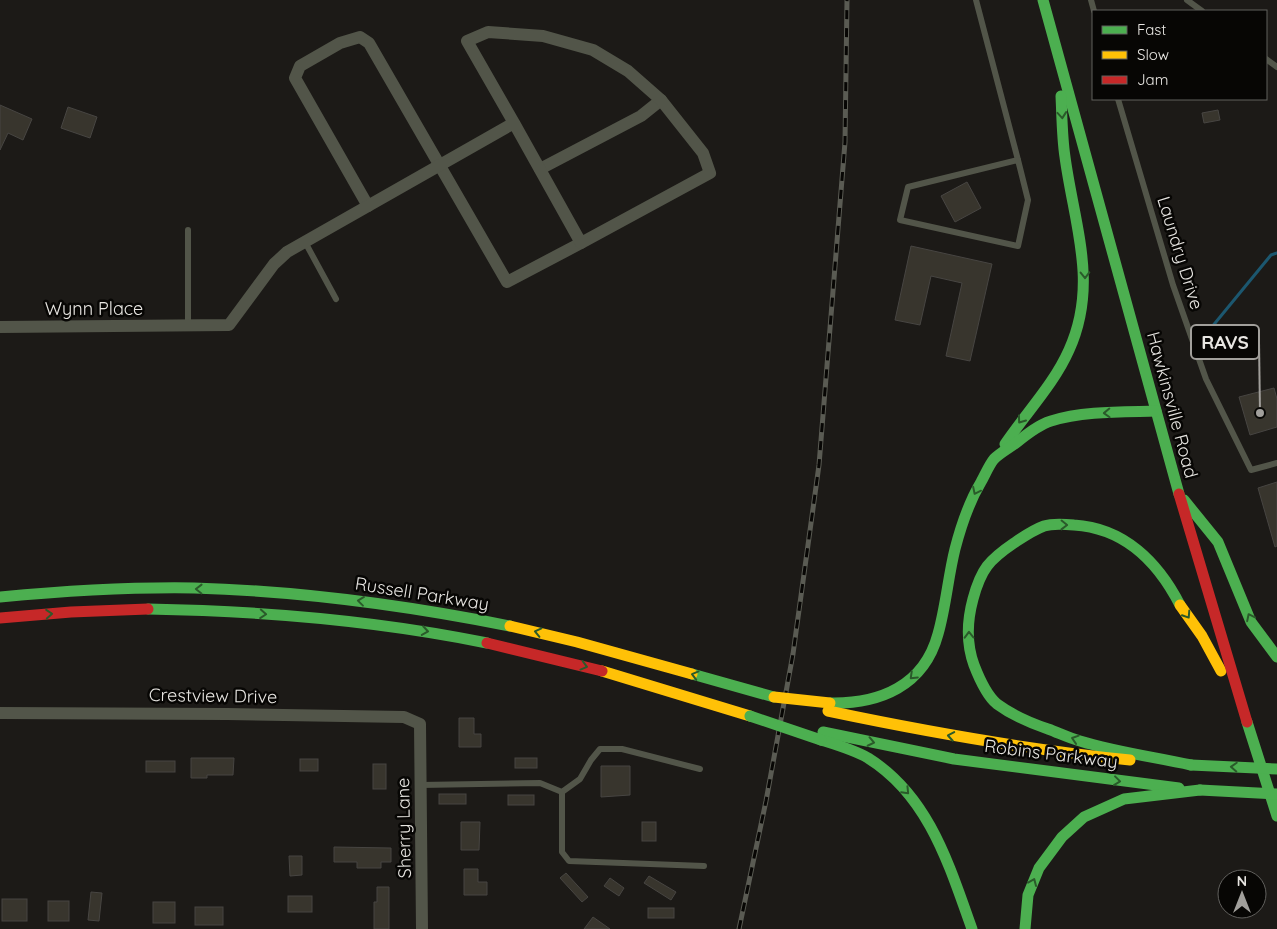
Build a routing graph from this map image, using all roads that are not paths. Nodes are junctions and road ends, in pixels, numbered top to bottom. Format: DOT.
graph roads {
  1 [pos="976,0"];
  2 [pos="1043,0"];
  3 [pos="1187,0"];
  4 [pos="1201,10"];
  5 [pos="1057,49"];
  6 [pos="661,100"];
  7 [pos="1118,100"];
  8 [pos="514,123"];
  9 [pos="1018,160"];
  10 [pos="439,166"];
  11 [pos="540,169"];
  12 [pos="368,206"];
  13 [pos="188,230"];
  14 [pos="305,242"];
  15 [pos="581,243"];
  16 [pos="336,299"];
  17 [pos="188,326"];
  18 [pos="0,327"];
  19 [pos="1156,411"];
  20 [pos="994,460"];
  21 [pos="1277,463"];
  22 [pos="1177,492"];
  23 [pos="0,597"];
  24 [pos="0,618"];
  25 [pos="1277,657"];
  26 [pos="829,707"];
  27 [pos="1241,708"];
  28 [pos="0,713"];
  29 [pos="420,727"];
  30 [pos="822,736"];
  31 [pos="1191,765"];
  32 [pos="700,769"];
  33 [pos="1277,769"];
  34 [pos="420,785"];
  35 [pos="1200,790"];
  36 [pos="562,792"];
  37 [pos="1277,794"];
  38 [pos="1277,816"];
  39 [pos="704,866"];
  40 [pos="422,929"];
  41 [pos="972,929"];
  42 [pos="1025,929"];
  1 -- 9 [label="lane"];
  2 -- 5 [label="main road, Hawkinsville Road"];
  3 -- 4 [label="lane"];
  5 -- 19 [label="main road, Hawkinsville Road"];
  5 -- 20 [label="main road, one-way"];
  6 -- 8 [label="street"];
  6 -- 11 [label="street"];
  6 -- 15 [label="street"];
  7 -- 21 [label="lane, Laundry Drive"];
  8 -- 10 [label="street"];
  8 -- 11 [label="street"];
  9 -- 9 [label="lane"];
  10 -- 12 [label="street"];
  10 -- 12 [label="street"];
  10 -- 15 [label="street"];
  11 -- 15 [label="street"];
  12 -- 14 [label="street"];
  13 -- 17 [label="lane"];
  14 -- 16 [label="lane"];
  14 -- 17 [label="street, Wynn Place"];
  17 -- 18 [label="street, Wynn Place"];
  19 -- 20 [label="main road, one-way"];
  19 -- 22 [label="main road, Hawkinsville Road"];
  20 -- 26 [label="main road, one-way"];
  25 -- 22 [label="main road, one-way"];
  22 -- 27 [label="main road, Hawkinsville Road"];
  26 -- 23 [label="main road, Russell Parkway, one-way, bridge"];
  24 -- 30 [label="main road, Russell Parkway, one-way, bridge"];
  31 -- 26 [label="main road, Robins Parkway, one-way"];
  31 -- 27 [label="main road, one-way"];
  27 -- 38 [label="main road, Hawkinsville Road"];
  28 -- 29 [label="street, Crestview Drive"];
  29 -- 34 [label="street, Sherry Lane"];
  30 -- 35 [label="main road, Robins Parkway, one-way"];
  30 -- 41 [label="main road, one-way"];
  33 -- 31 [label="main road, Robins Parkway, one-way, bridge"];
  32 -- 36 [label="lane"];
  34 -- 36 [label="lane"];
  34 -- 40 [label="street, Sherry Lane"];
  35 -- 37 [label="main road, Robins Parkway, bridge"];
  42 -- 35 [label="main road, one-way"];
  36 -- 39 [label="lane"];
}
